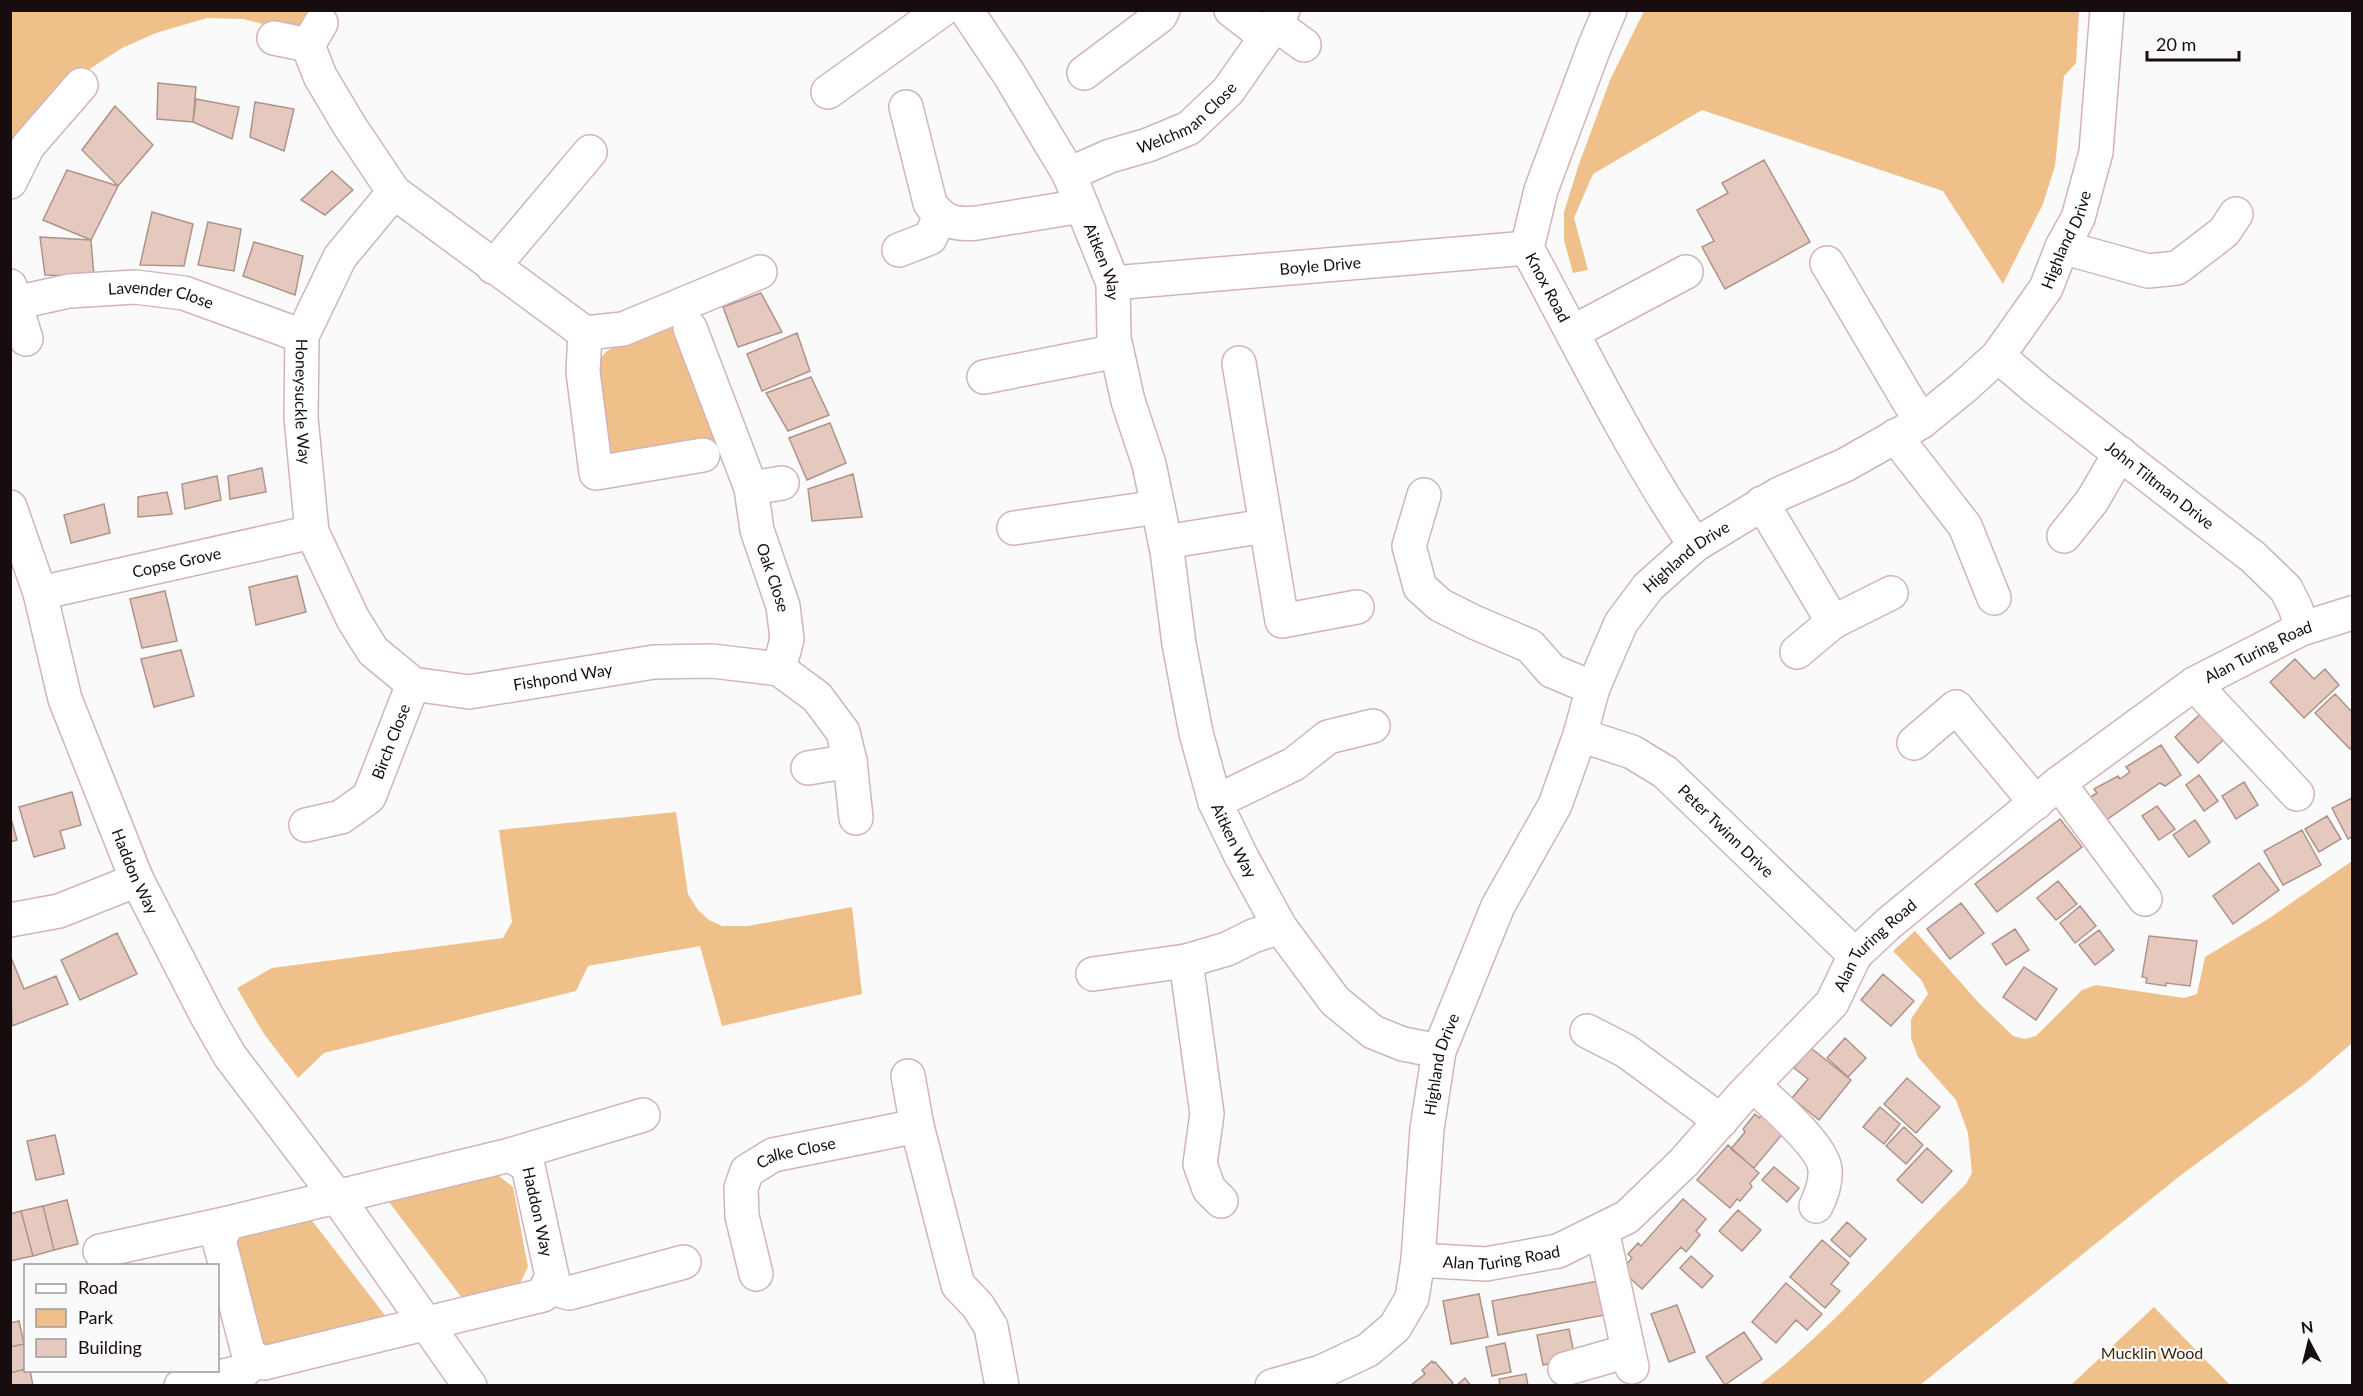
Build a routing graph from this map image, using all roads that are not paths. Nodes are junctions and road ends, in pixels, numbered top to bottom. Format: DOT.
graph roads {
  1 [pos="942,10"];
  2 [pos="966,10"];
  3 [pos="1163,10"];
  4 [pos="1232,10"];
  5 [pos="1610,10"];
  6 [pos="2107,10"];
  7 [pos="1275,24"];
  8 [pos="274,38"];
  9 [pos="1304,45"];
  10 [pos="1084,73"];
  11 [pos="81,85"];
  12 [pos="828,92"];
  13 [pos="906,107"];
  14 [pos="591,152"];
  15 [pos="1069,174"];
  16 [pos="10,182"];
  17 [pos="394,192"];
  18 [pos="1082,206"];
  19 [pos="2236,214"];
  20 [pos="940,216"];
  21 [pos="2062,247"];
  22 [pos="1527,248"];
  23 [pos="899,250"];
  24 [pos="1827,263"];
  25 [pos="494,267"];
  26 [pos="760,272"];
  27 [pos="1686,272"];
  28 [pos="1113,283"];
  29 [pos="13,295"];
  30 [pos="690,328"];
  31 [pos="1573,332"];
  32 [pos="585,333"];
  33 [pos="303,336"];
  34 [pos="26,339"];
  35 [pos="1117,351"];
  36 [pos="1998,356"];
  37 [pos="1239,363"];
  38 [pos="984,377"];
  39 [pos="1908,429"];
  40 [pos="2120,453"];
  41 [pos="703,455"];
  42 [pos="1424,495"];
  43 [pos="1762,503"];
  44 [pos="10,507"];
  45 [pos="1158,507"];
  46 [pos="1265,526"];
  47 [pos="1014,528"];
  48 [pos="312,532"];
  49 [pos="2064,536"];
  50 [pos="1166,542"];
  51 [pos="1695,546"];
  52 [pos="40,593"];
  53 [pos="1891,593"];
  54 [pos="1994,598"];
  55 [pos="1357,607"];
  56 [pos="2352,613"];
  57 [pos="1833,622"];
  58 [pos="2301,629"];
  59 [pos="1797,652"];
  60 [pos="778,669"];
  61 [pos="413,684"];
  62 [pos="2194,684"];
  63 [pos="1593,688"];
  64 [pos="1373,726"];
  65 [pos="1580,735"];
  66 [pos="1914,743"];
  67 [pos="850,761"];
  68 [pos="808,768"];
  69 [pos="2047,793"];
  70 [pos="2297,794"];
  71 [pos="1215,802"];
  72 [pos="856,818"];
  73 [pos="306,825"];
  74 [pos="137,880"];
  75 [pos="2145,899"];
  76 [pos="10,920"];
  77 [pos="1280,927"];
  78 [pos="1855,955"];
  79 [pos="1186,961"];
  80 [pos="1093,974"];
  81 [pos="1587,1030"];
  82 [pos="1439,1051"];
  83 [pos="908,1076"];
  84 [pos="1753,1085"];
  85 [pos="643,1115"];
  86 [pos="1721,1121"];
  87 [pos="917,1126"];
  88 [pos="510,1155"];
  89 [pos="337,1197"];
  90 [pos="1221,1201"];
  91 [pos="1816,1206"];
  92 [pos="228,1223"];
  93 [pos="1602,1230"];
  94 [pos="100,1251"];
  95 [pos="1418,1260"];
  96 [pos="684,1262"];
  97 [pos="756,1274"];
  98 [pos="547,1287"];
  99 [pos="425,1324"];
  100 [pos="256,1359"];
  101 [pos="1566,1369"];
  102 [pos="181,1386"];
  103 [pos="470,1386"];
  104 [pos="1002,1386"];
  105 [pos="1272,1386"];
  1 -- 12 [label="street"];
  2 -- 15 [label="street, Aitken Way"];
  3 -- 10 [label="street"];
  4 -- 7 [label="street"];
  5 -- 22 [label="street, Knox Road"];
  6 -- 21 [label="street, Highland Drive"];
  7 -- 9 [label="street"];
  7 -- 15 [label="street, Welchman Close"];
  8 -- 17 [label="street"];
  11 -- 16 [label="street"];
  13 -- 20 [label="street"];
  14 -- 25 [label="street"];
  15 -- 18 [label="street, Aitken Way"];
  17 -- 25 [label="street"];
  17 -- 33 [label="street, Honeysuckle Way"];
  18 -- 20 [label="street"];
  18 -- 28 [label="street, Aitken Way"];
  19 -- 21 [label="street"];
  20 -- 23 [label="street"];
  21 -- 36 [label="street, Highland Drive"];
  22 -- 28 [label="street, Boyle Drive"];
  22 -- 31 [label="street, Knox Road"];
  24 -- 39 [label="street"];
  25 -- 32 [label="street"];
  26 -- 32 [label="street"];
  27 -- 31 [label="street"];
  28 -- 35 [label="street, Aitken Way"];
  29 -- 33 [label="street, Lavender Close"];
  29 -- 34 [label="street, Lavender Close"];
  30 -- 60 [label="street, Oak Close"];
  31 -- 51 [label="street, Knox Road"];
  32 -- 41 [label="street"];
  33 -- 48 [label="street, Honeysuckle Way"];
  35 -- 38 [label="street"];
  35 -- 45 [label="street, Aitken Way"];
  36 -- 39 [label="street, Highland Drive"];
  36 -- 40 [label="street, John Tiltman Drive"];
  37 -- 46 [label="street"];
  39 -- 43 [label="street, Highland Drive"];
  39 -- 54 [label="street"];
  40 -- 49 [label="street"];
  40 -- 58 [label="street, John Tiltman Drive"];
  42 -- 63 [label="street"];
  43 -- 51 [label="street, Highland Drive"];
  43 -- 57 [label="street"];
  44 -- 52 [label="street, Haddon Way"];
  45 -- 47 [label="street"];
  45 -- 50 [label="street, Aitken Way"];
  46 -- 50 [label="street"];
  46 -- 55 [label="street"];
  48 -- 52 [label="street, Copse Grove"];
  48 -- 61 [label="street"];
  50 -- 71 [label="street, Aitken Way"];
  51 -- 63 [label="street, Highland Drive"];
  52 -- 74 [label="street, Haddon Way"];
  53 -- 57 [label="street"];
  56 -- 58 [label="street, Alan Turing Road"];
  57 -- 59 [label="street"];
  58 -- 62 [label="street, Alan Turing Road"];
  60 -- 61 [label="street, Fishpond Way"];
  60 -- 67 [label="street, Fishpond Way"];
  61 -- 73 [label="street, Birch Close"];
  62 -- 69 [label="street, Alan Turing Road"];
  62 -- 70 [label="street"];
  63 -- 65 [label="street, Highland Drive"];
  64 -- 71 [label="street"];
  65 -- 78 [label="street, Peter Twinn Drive"];
  65 -- 82 [label="street, Highland Drive"];
  66 -- 69 [label="street"];
  67 -- 68 [label="street"];
  67 -- 72 [label="street, Fishpond Way"];
  69 -- 75 [label="street"];
  69 -- 78 [label="street, Alan Turing Road"];
  71 -- 77 [label="street, Aitken Way"];
  74 -- 76 [label="street"];
  74 -- 89 [label="street, Haddon Way"];
  77 -- 79 [label="street"];
  77 -- 82 [label="street, Aitken Way"];
  78 -- 84 [label="street, Alan Turing Road"];
  79 -- 80 [label="street"];
  79 -- 90 [label="street"];
  81 -- 86 [label="street"];
  82 -- 95 [label="street, Highland Drive"];
  83 -- 87 [label="street"];
  84 -- 86 [label="street, Alan Turing Road"];
  84 -- 91 [label="street"];
  85 -- 88 [label="street"];
  86 -- 93 [label="street, Alan Turing Road"];
  87 -- 97 [label="street, Calke Close"];
  87 -- 104 [label="street"];
  88 -- 89 [label="street, Haddon Way"];
  88 -- 98 [label="street, Haddon Way"];
  89 -- 92 [label="street, Haddon Way"];
  89 -- 99 [label="street, Haddon Way"];
  92 -- 94 [label="street, Haddon Way"];
  92 -- 100 [label="street"];
  93 -- 95 [label="street, Alan Turing Road"];
  93 -- 101 [label="street"];
  95 -- 105 [label="street, Highland Drive"];
  96 -- 98 [label="street"];
  98 -- 99 [label="street"];
  99 -- 100 [label="street"];
  99 -- 103 [label="street, Haddon Way"];
  100 -- 102 [label="street"];
}
